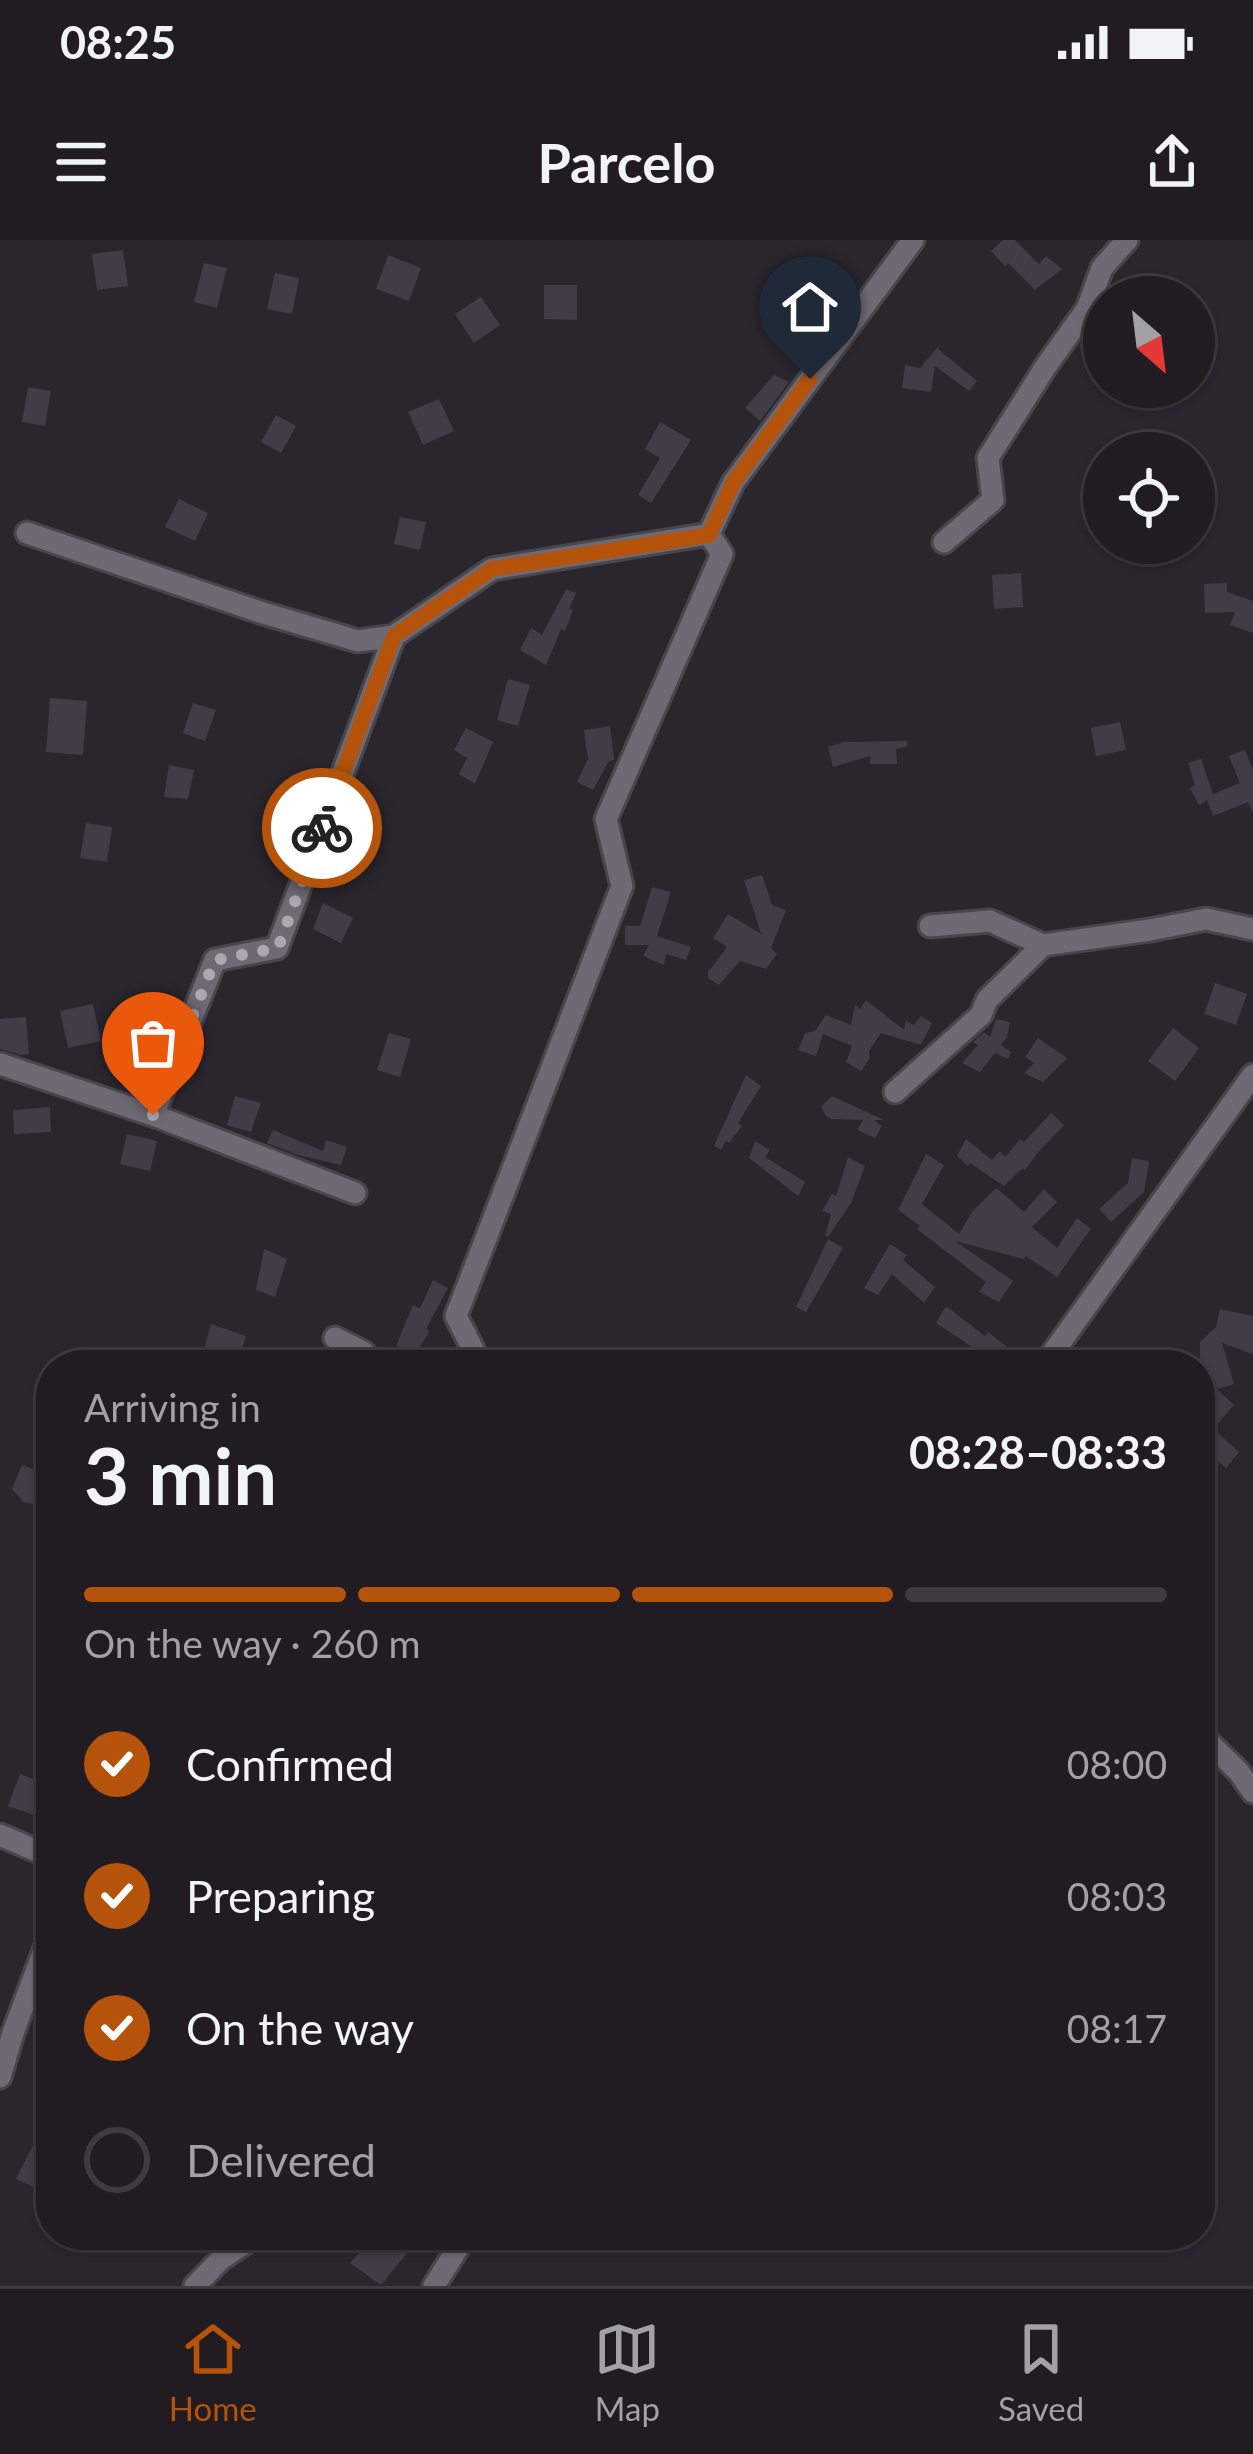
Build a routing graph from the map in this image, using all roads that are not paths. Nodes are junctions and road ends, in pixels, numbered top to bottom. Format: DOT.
graph roads {
  1 [pos="913,240"];
  2 [pos="1127,240"];
  3 [pos="27,533"];
  4 [pos="709,535"];
  5 [pos="944,542"];
  6 [pos="394,636"];
  7 [pos="929,926"];
  8 [pos="1253,929"];
  9 [pos="1043,945"];
  10 [pos="0,1064"];
  11 [pos="1253,1075"];
  12 [pos="895,1092"];
  13 [pos="153,1115"];
  14 [pos="355,1193"];
  15 [pos="335,1338"];
  16 [pos="359,1350"];
  17 [pos="473,1350"];
  18 [pos="1055,1350"];
  19 [pos="1215,1749"];
  20 [pos="1253,1792"];
  21 [pos="0,1835"];
  22 [pos="36,1851"];
  23 [pos="36,1972"];
  24 [pos="0,2077"];
  25 [pos="234,2250"];
  26 [pos="457,2250"];
  27 [pos="194,2286"];
  28 [pos="434,2286"];
  1 -- 4 [label="street"];
  2 -- 5 [label="street"];
  3 -- 6 [label="street"];
  4 -- 6 [label="street"];
  4 -- 17 [label="street"];
  6 -- 13 [label="street"];
  7 -- 9 [label="street"];
  8 -- 9 [label="street"];
  9 -- 12 [label="street"];
  10 -- 13 [label="street"];
  11 -- 18 [label="street"];
  13 -- 14 [label="street"];
  15 -- 16 [label="street"];
  19 -- 20 [label="street"];
  21 -- 22 [label="street"];
  23 -- 24 [label="street"];
  25 -- 27 [label="street"];
  26 -- 28 [label="street"];
}
